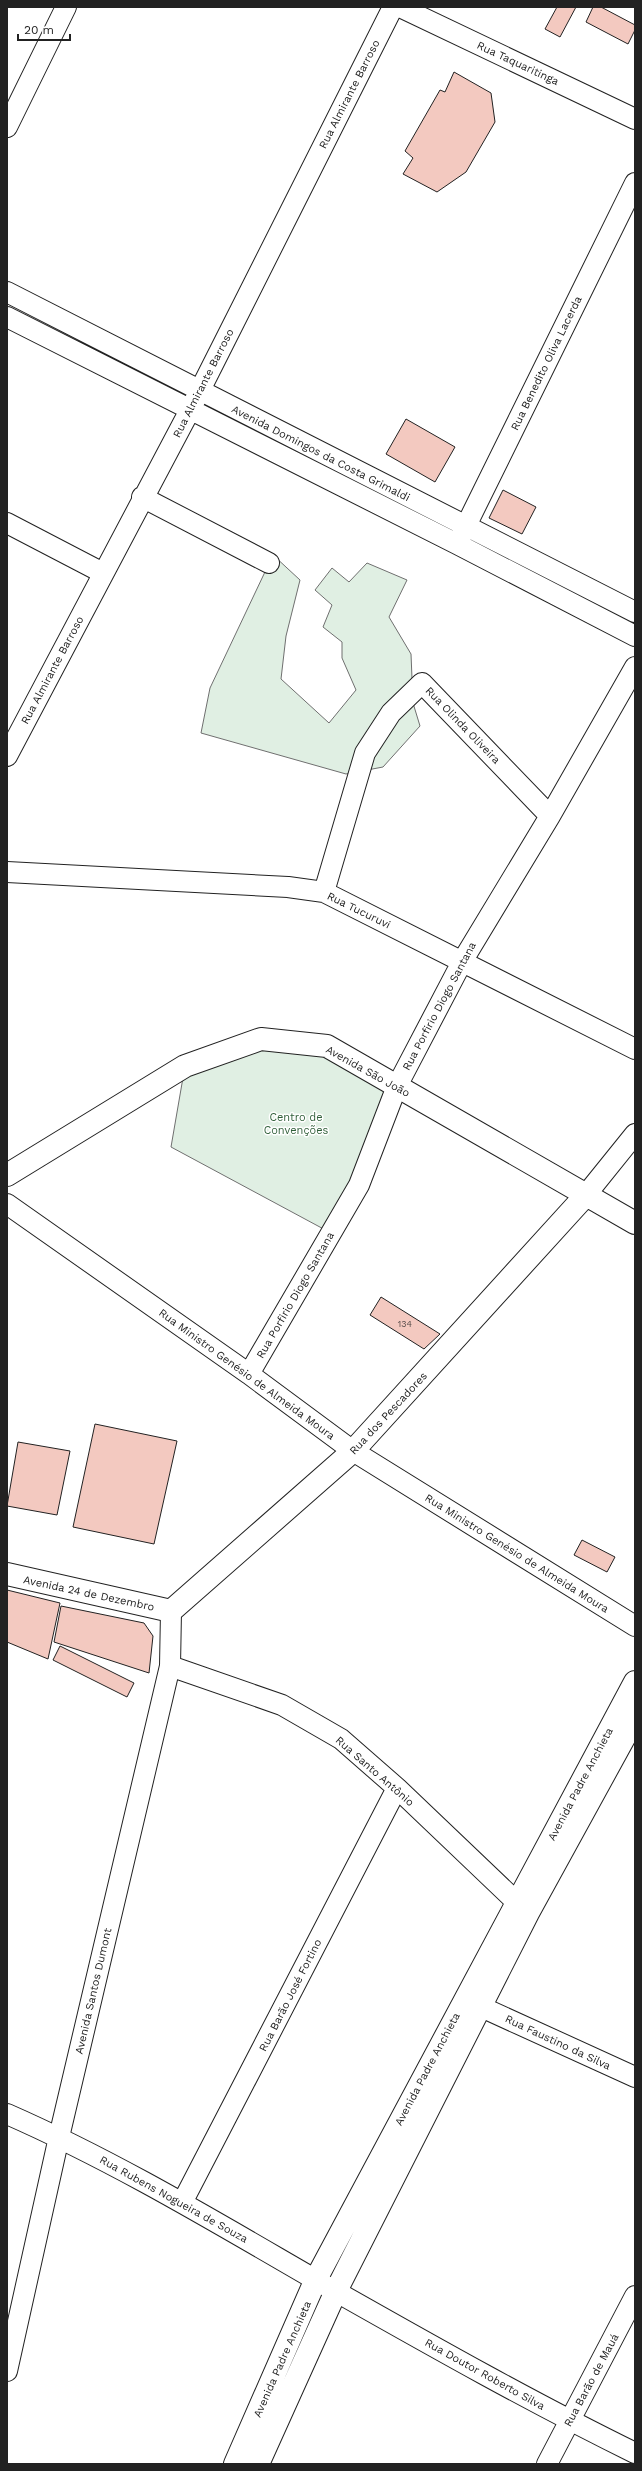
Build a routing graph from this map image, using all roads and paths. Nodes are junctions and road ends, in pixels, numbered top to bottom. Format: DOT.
graph roads {
  1 [pos="66,7"];
  2 [pos="393,7"];
  3 [pos="400,7"];
  4 [pos="635,119"];
  5 [pos="7,127"];
  6 [pos="635,183"];
  7 [pos="7,292"];
  8 [pos="7,317"];
  9 [pos="198,391"];
  10 [pos="190,410"];
  11 [pos="142,497"];
  12 [pos="7,522"];
  13 [pos="462,535"];
  14 [pos="270,563"];
  15 [pos="103,573"];
  16 [pos="635,612"];
  17 [pos="635,636"];
  18 [pos="635,667"];
  19 [pos="7,756"];
  20 [pos="550,816"];
  21 [pos="7,872"];
  22 [pos="324,892"];
  23 [pos="463,960"];
  24 [pos="635,1049"];
  25 [pos="397,1086"];
  26 [pos="635,1134"];
  27 [pos="7,1175"];
  28 [pos="586,1196"];
  29 [pos="7,1204"];
  30 [pos="635,1223"];
  31 [pos="249,1374"];
  32 [pos="354,1451"];
  33 [pos="7,1574"];
  34 [pos="171,1611"];
  35 [pos="635,1626"];
  36 [pos="170,1666"];
  37 [pos="635,1682"];
  38 [pos="635,1718"];
  39 [pos="396,1788"];
  40 [pos="522,1908"];
  41 [pos="472,2003"];
  42 [pos="635,2077"];
  43 [pos="7,2114"];
  44 [pos="59,2137"];
  45 [pos="182,2201"];
  46 [pos="316,2279"];
  47 [pos="336,2291"];
  48 [pos="635,2296"];
  49 [pos="7,2371"];
  50 [pos="570,2421"];
  51 [pos="635,2453"];
  52 [pos="235,2464"];
  53 [pos="258,2464"];
  54 [pos="547,2464"];
  1 -- 5 [label="street"];
  2 -- 9 [label="street, Rua Almirante Barroso"];
  3 -- 4 [label="street, Rua Taquaritinga"];
  6 -- 13 [label="street, Rua Benedito Oliva Lacerda"];
  7 -- 9 [label="street, Avenida Domingos da Costa Grimaldi"];
  8 -- 10 [label="street, Avenida Domingos da Costa Grimaldi"];
  9 -- 10 [label="street, Rua Almirante Barroso"];
  9 -- 13 [label="street, Avenida Domingos da Costa Grimaldi"];
  10 -- 11 [label="street, Rua Almirante Barroso"];
  10 -- 13 [label="street, Avenida Domingos da Costa Grimaldi"];
  11 -- 14 [label="street"];
  11 -- 15 [label="street, Rua Almirante Barroso"];
  12 -- 15 [label="street"];
  13 -- 16 [label="street, Avenida Domingos da Costa Grimaldi"];
  13 -- 17 [label="street, Avenida Domingos da Costa Grimaldi"];
  15 -- 19 [label="street, Rua Almirante Barroso"];
  18 -- 20 [label="street, Rua Porfirio Diogo Santana"];
  20 -- 22 [label="street, Rua Olinda Oliveira"];
  20 -- 23 [label="street, Rua Porfirio Diogo Santana"];
  21 -- 22 [label="street, Rua Tucuruvi"];
  22 -- 23 [label="street, Rua Tucuruvi"];
  23 -- 24 [label="street, Rua Tucuruvi"];
  23 -- 25 [label="street, Rua Porfirio Diogo Santana"];
  25 -- 27 [label="main road, Avenida São João"];
  25 -- 28 [label="main road, Avenida São João"];
  25 -- 31 [label="street, Rua Porfirio Diogo Santana"];
  26 -- 28 [label="street"];
  28 -- 30 [label="main road, Avenida São João"];
  28 -- 32 [label="main road, Rua dos Pescadores"];
  29 -- 31 [label="street, Rua Ministro Genésio de Almeida Moura"];
  31 -- 32 [label="street, Rua Ministro Genésio de Almeida Moura"];
  32 -- 34 [label="main road, Rua dos Pescadores"];
  32 -- 35 [label="street, Rua Ministro Genésio de Almeida Moura"];
  33 -- 34 [label="main road, Avenida 24 de Dezembro"];
  34 -- 36 [label="street, Avenida Santos Dumont"];
  36 -- 39 [label="street, Rua Santo Antônio"];
  36 -- 44 [label="street, Avenida Santos Dumont"];
  37 -- 40 [label="main road, Avenida Padre Anchieta"];
  38 -- 40 [label="main road, Avenida Padre Anchieta"];
  39 -- 40 [label="street, Rua Santo Antônio"];
  39 -- 45 [label="street, Rua Barão José Fortino"];
  40 -- 41 [label="main road, Avenida Padre Anchieta"];
  41 -- 42 [label="street, Rua Faustino da Silva"];
  41 -- 46 [label="main road, Avenida Padre Anchieta"];
  41 -- 47 [label="main road, Avenida Padre Anchieta"];
  43 -- 44 [label="street, Rua Rubens Nogueira de Souza"];
  44 -- 45 [label="street, Rua Rubens Nogueira de Souza"];
  44 -- 49 [label="street, Avenida Santos Dumont"];
  45 -- 46 [label="street, Rua Rubens Nogueira de Souza"];
  46 -- 47 [label="street, Rua Rubens Nogueira de Souza"];
  46 -- 52 [label="main road, Avenida Padre Anchieta"];
  47 -- 50 [label="street, Rua Doutor Roberto Silva"];
  47 -- 53 [label="main road, Avenida Padre Anchieta"];
  48 -- 50 [label="street, Rua Barão de Mauá"];
  50 -- 51 [label="street, Rua Doutor Roberto Silva"];
  50 -- 54 [label="street, Rua Barão de Mauá"];
}
